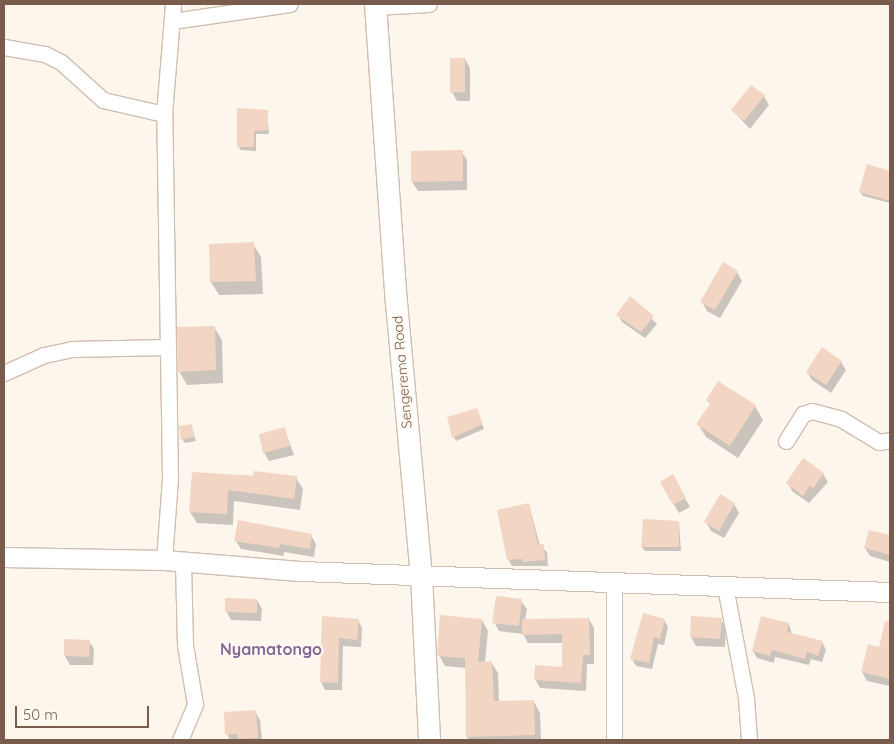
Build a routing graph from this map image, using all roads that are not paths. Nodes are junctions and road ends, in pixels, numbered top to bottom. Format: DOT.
graph roads {
  1 [pos="173,4"];
  2 [pos="290,4"];
  3 [pos="429,4"];
  4 [pos="375,6"];
  5 [pos="172,21"];
  6 [pos="4,47"];
  7 [pos="164,114"];
  8 [pos="167,347"];
  9 [pos="4,373"];
  10 [pos="890,440"];
  11 [pos="786,441"];
  12 [pos="4,557"];
  13 [pos="164,560"];
  14 [pos="184,563"];
  15 [pos="421,575"];
  16 [pos="614,584"];
  17 [pos="725,586"];
  18 [pos="890,592"];
  19 [pos="180,740"];
  20 [pos="429,740"];
  21 [pos="614,740"];
  22 [pos="749,740"];
  1 -- 5 [label="street"];
  2 -- 5 [label="street"];
  3 -- 4 [label="street"];
  4 -- 15 [label="main road, Sengerema Road"];
  5 -- 7 [label="street"];
  6 -- 7 [label="street"];
  7 -- 8 [label="street"];
  8 -- 9 [label="street"];
  8 -- 13 [label="street"];
  10 -- 11 [label="street"];
  12 -- 13 [label="street"];
  13 -- 14 [label="street"];
  14 -- 15 [label="street"];
  14 -- 19 [label="street"];
  15 -- 16 [label="street"];
  15 -- 20 [label="main road, Sengerema Road"];
  16 -- 17 [label="street"];
  16 -- 21 [label="street"];
  17 -- 18 [label="street"];
  17 -- 22 [label="street"];
}
